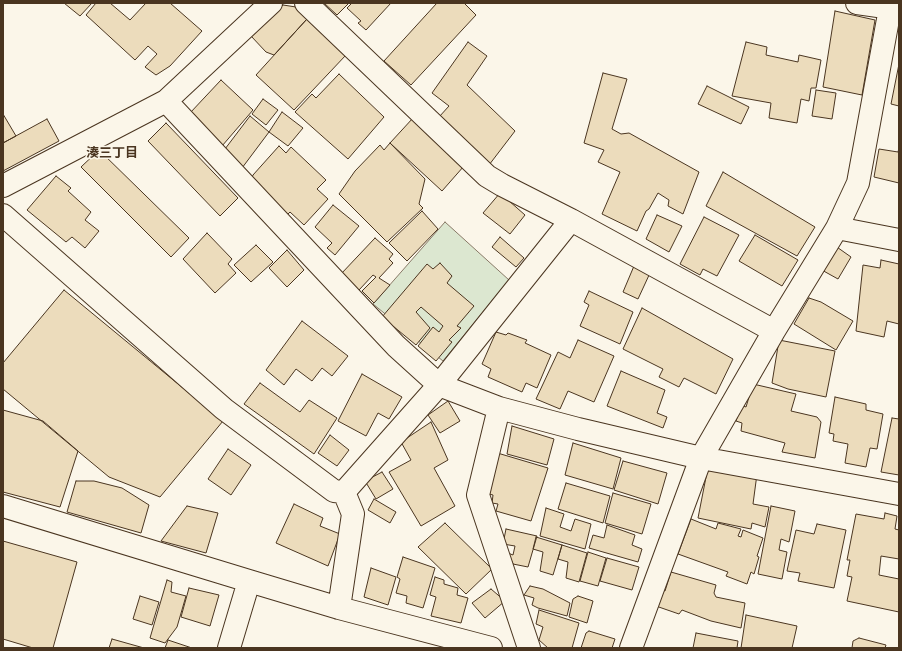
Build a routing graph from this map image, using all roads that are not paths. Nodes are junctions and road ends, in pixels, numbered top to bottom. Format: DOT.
graph roads {
  1 [pos="272,3"];
  2 [pos="306,3"];
  3 [pos="857,3"];
  4 [pos="894,6"];
  5 [pos="166,101"];
  6 [pos="3,186"];
  7 [pos="3,215"];
  8 [pos="571,220"];
  9 [pos="837,228"];
  10 [pos="899,240"];
  11 [pos="774,331"];
  12 [pos="439,384"];
  13 [pos="499,408"];
  14 [pos="701,458"];
  15 [pos="344,492"];
  16 [pos="899,494"];
  17 [pos="3,506"];
  18 [pos="249,582"];
  19 [pos="339,608"];
  20 [pos="229,648"];
  21 [pos="491,648"];
  22 [pos="529,648"];
  23 [pos="631,648"];
  1 -- 5 [label="street"];
  2 -- 8 [label="street"];
  3 -- 4 [label="street"];
  4 -- 9 [label="street"];
  5 -- 6 [label="street"];
  5 -- 12 [label="street"];
  7 -- 15 [label="street"];
  8 -- 11 [label="street"];
  8 -- 12 [label="street"];
  9 -- 10 [label="street"];
  9 -- 11 [label="street"];
  11 -- 14 [label="street"];
  12 -- 13 [label="street"];
  12 -- 15 [label="street"];
  13 -- 14 [label="street"];
  13 -- 22 [label="street"];
  14 -- 16 [label="street"];
  14 -- 23 [label="street"];
  15 -- 19 [label="street"];
  17 -- 18 [label="street"];
  18 -- 19 [label="street"];
  18 -- 20 [label="street"];
  19 -- 21 [label="street"];
}
